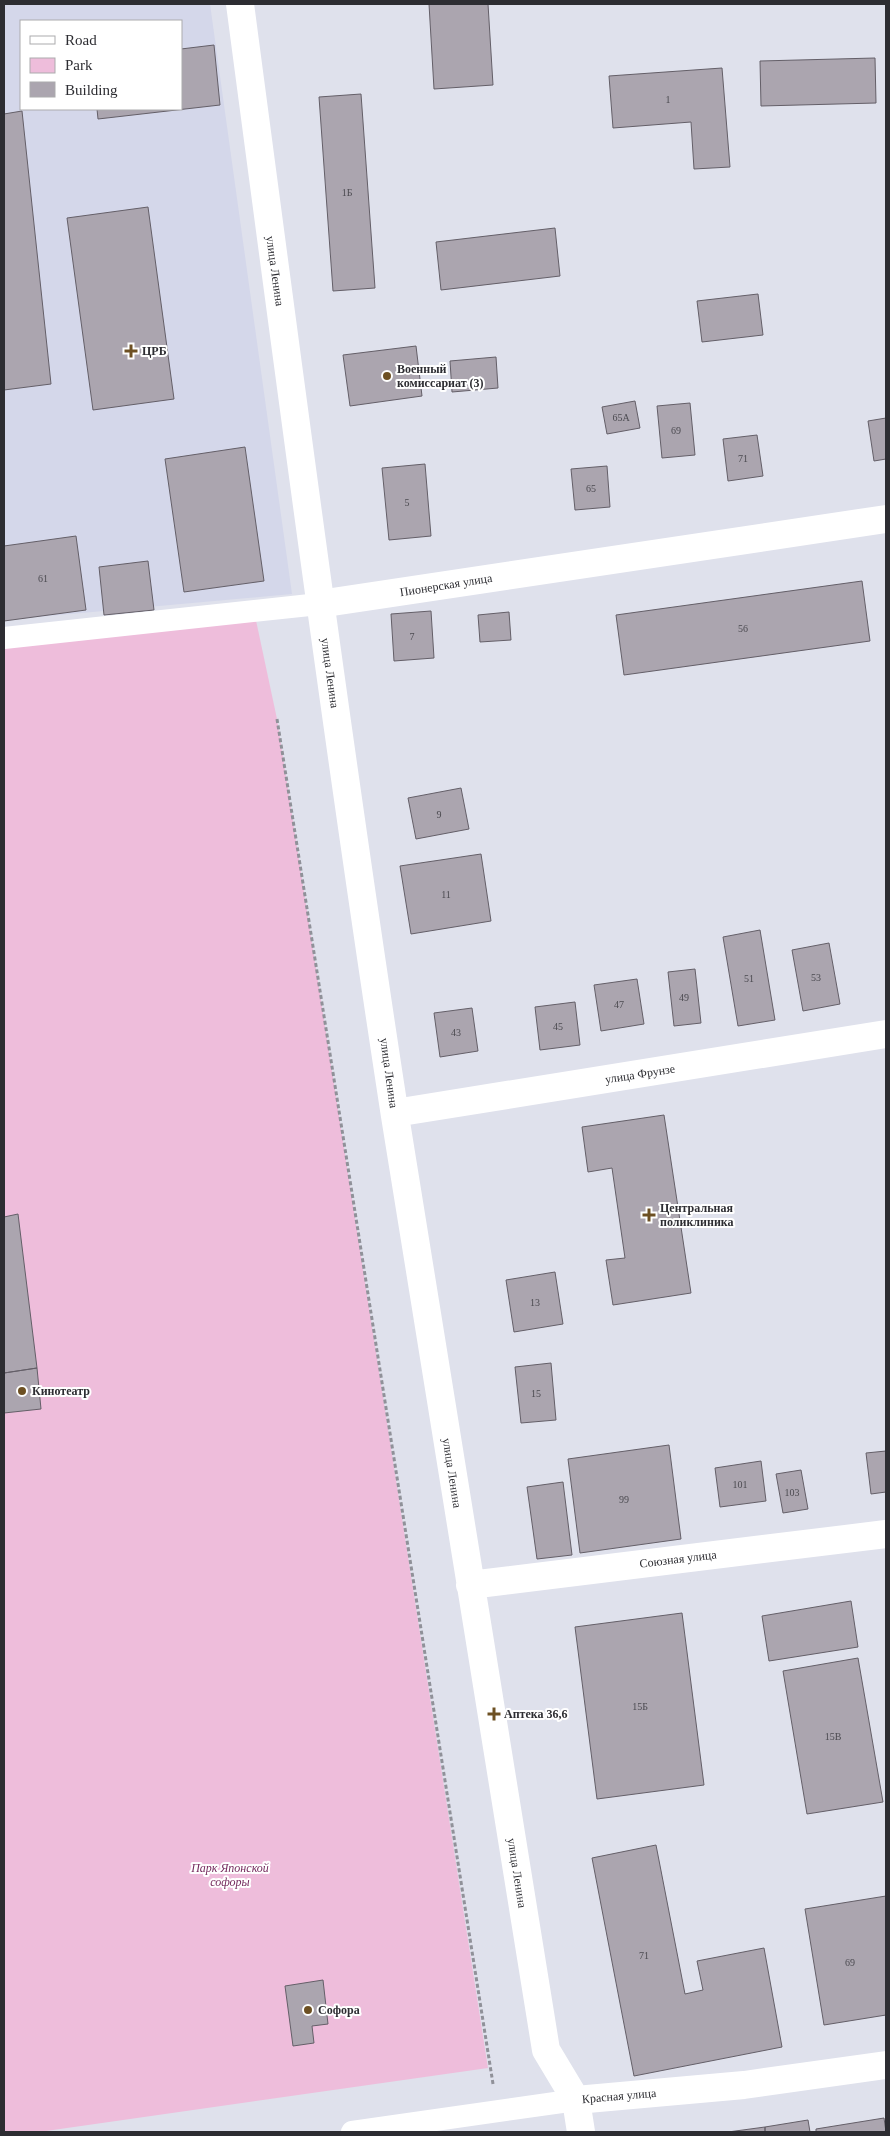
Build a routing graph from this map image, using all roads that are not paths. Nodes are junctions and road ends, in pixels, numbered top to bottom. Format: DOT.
graph roads {
  1 [pos="240,4"];
  2 [pos="886,519"];
  3 [pos="319,604"];
  4 [pos="4,638"];
  5 [pos="886,1034"];
  6 [pos="395,1113"];
  7 [pos="886,1534"];
  8 [pos="470,1585"];
  9 [pos="886,2065"];
  10 [pos="576,2100"];
  11 [pos="352,2132"];
  12 [pos="580,2132"];
  1 -- 3 [label="street, улица Ленина"];
  2 -- 3 [label="street, Пионерская улица"];
  3 -- 4 [label="street, Пионерская улица"];
  3 -- 6 [label="street, улица Ленина"];
  5 -- 6 [label="street, улица Фрунзе"];
  6 -- 8 [label="street, улица Ленина"];
  7 -- 8 [label="street, Союзная улица"];
  8 -- 10 [label="street, улица Ленина"];
  9 -- 10 [label="street, Красная улица"];
  10 -- 11 [label="street, Красная улица"];
  10 -- 12 [label="street, улица Ленина"];
}
